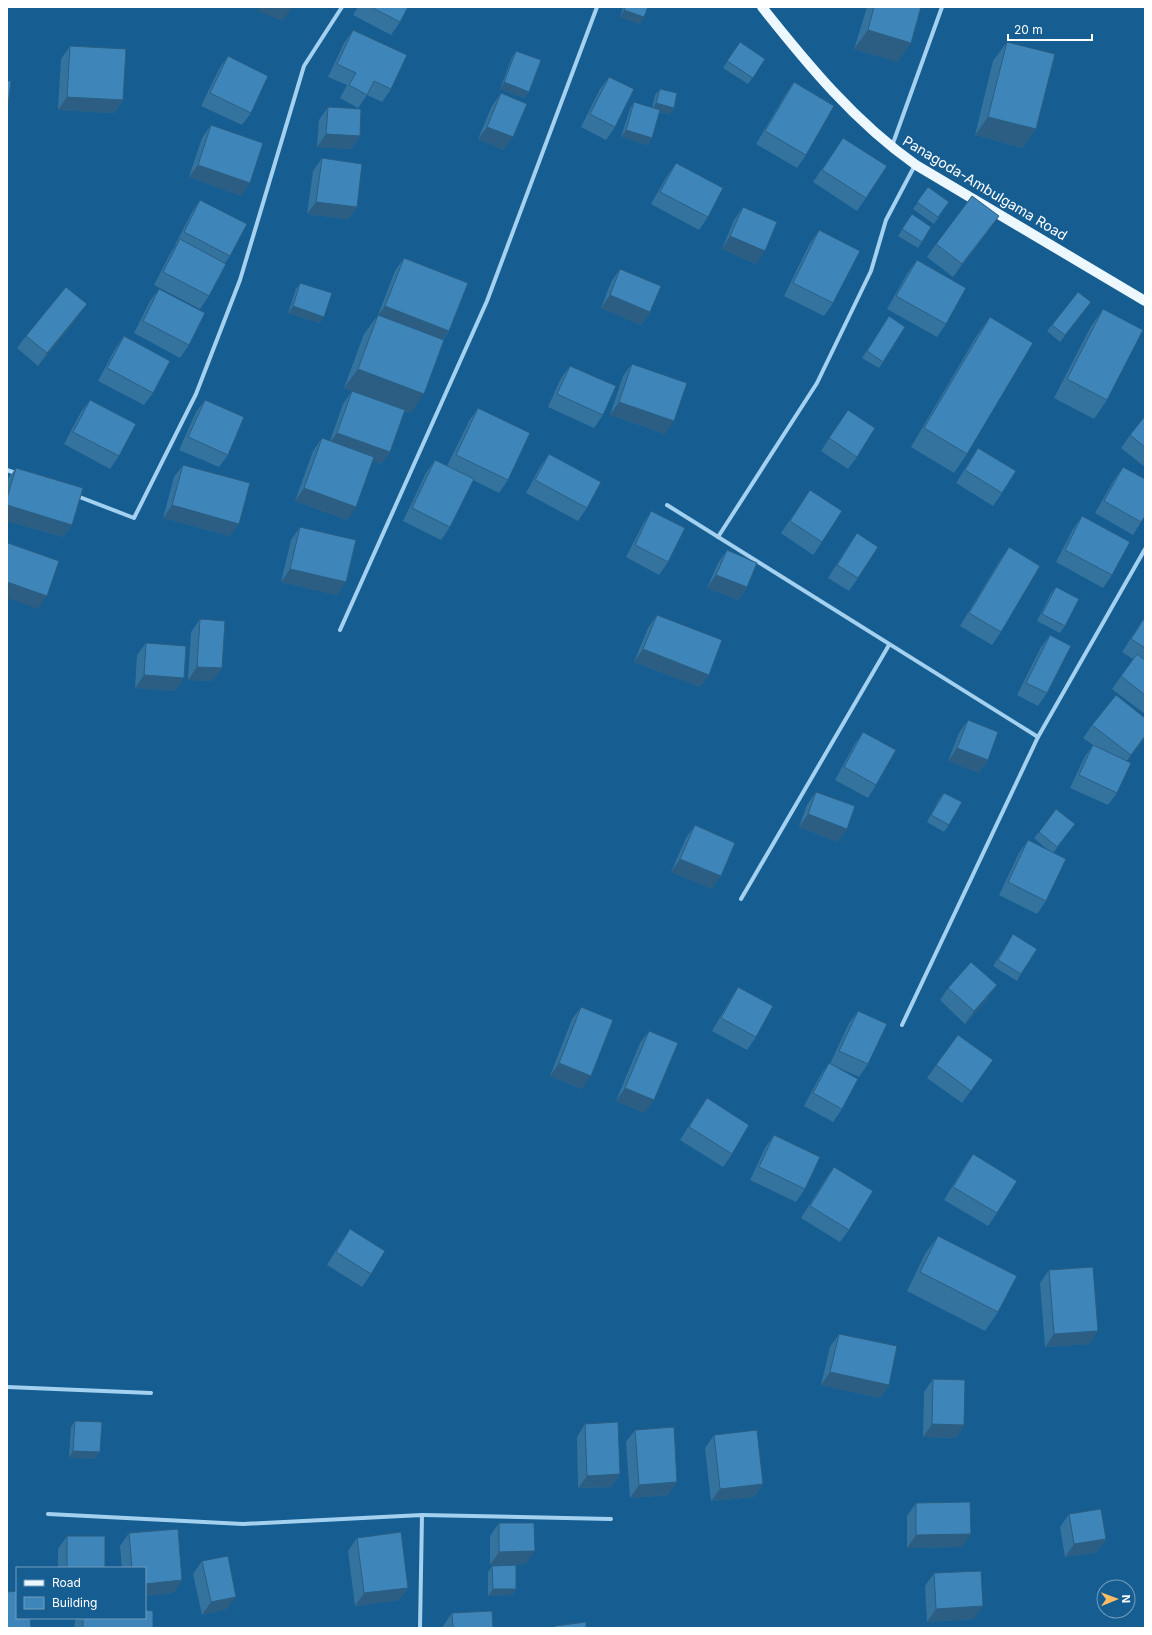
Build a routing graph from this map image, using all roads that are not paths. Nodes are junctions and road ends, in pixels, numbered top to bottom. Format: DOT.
graph roads {
  1 [pos="342,7"];
  2 [pos="597,7"];
  3 [pos="762,7"];
  4 [pos="942,7"];
  5 [pos="892,148"];
  6 [pos="916,165"];
  7 [pos="1145,301"];
  8 [pos="7,470"];
  9 [pos="22,476"];
  10 [pos="74,495"];
  11 [pos="667,505"];
  12 [pos="718,537"];
  13 [pos="1145,549"];
  14 [pos="340,630"];
  15 [pos="889,645"];
  16 [pos="1038,737"];
  17 [pos="741,899"];
  18 [pos="902,1025"];
  19 [pos="7,1387"];
  20 [pos="151,1393"];
  21 [pos="48,1514"];
  22 [pos="422,1515"];
  23 [pos="611,1518"];
  24 [pos="420,1628"];
  1 -- 10 [label="street"];
  2 -- 14 [label="street"];
  3 -- 5 [label="main road, Panagoda-Ambulgama Road"];
  4 -- 5 [label="street"];
  5 -- 6 [label="main road, Panagoda-Ambulgama Road"];
  6 -- 7 [label="main road, Panagoda-Ambulgama Road"];
  6 -- 12 [label="street"];
  8 -- 9 [label="street"];
  11 -- 12 [label="street"];
  12 -- 15 [label="street"];
  13 -- 16 [label="street"];
  15 -- 16 [label="street"];
  15 -- 17 [label="street"];
  16 -- 18 [label="street"];
  19 -- 20 [label="street"];
  21 -- 22 [label="street"];
  22 -- 23 [label="street"];
  22 -- 24 [label="street"];
}
